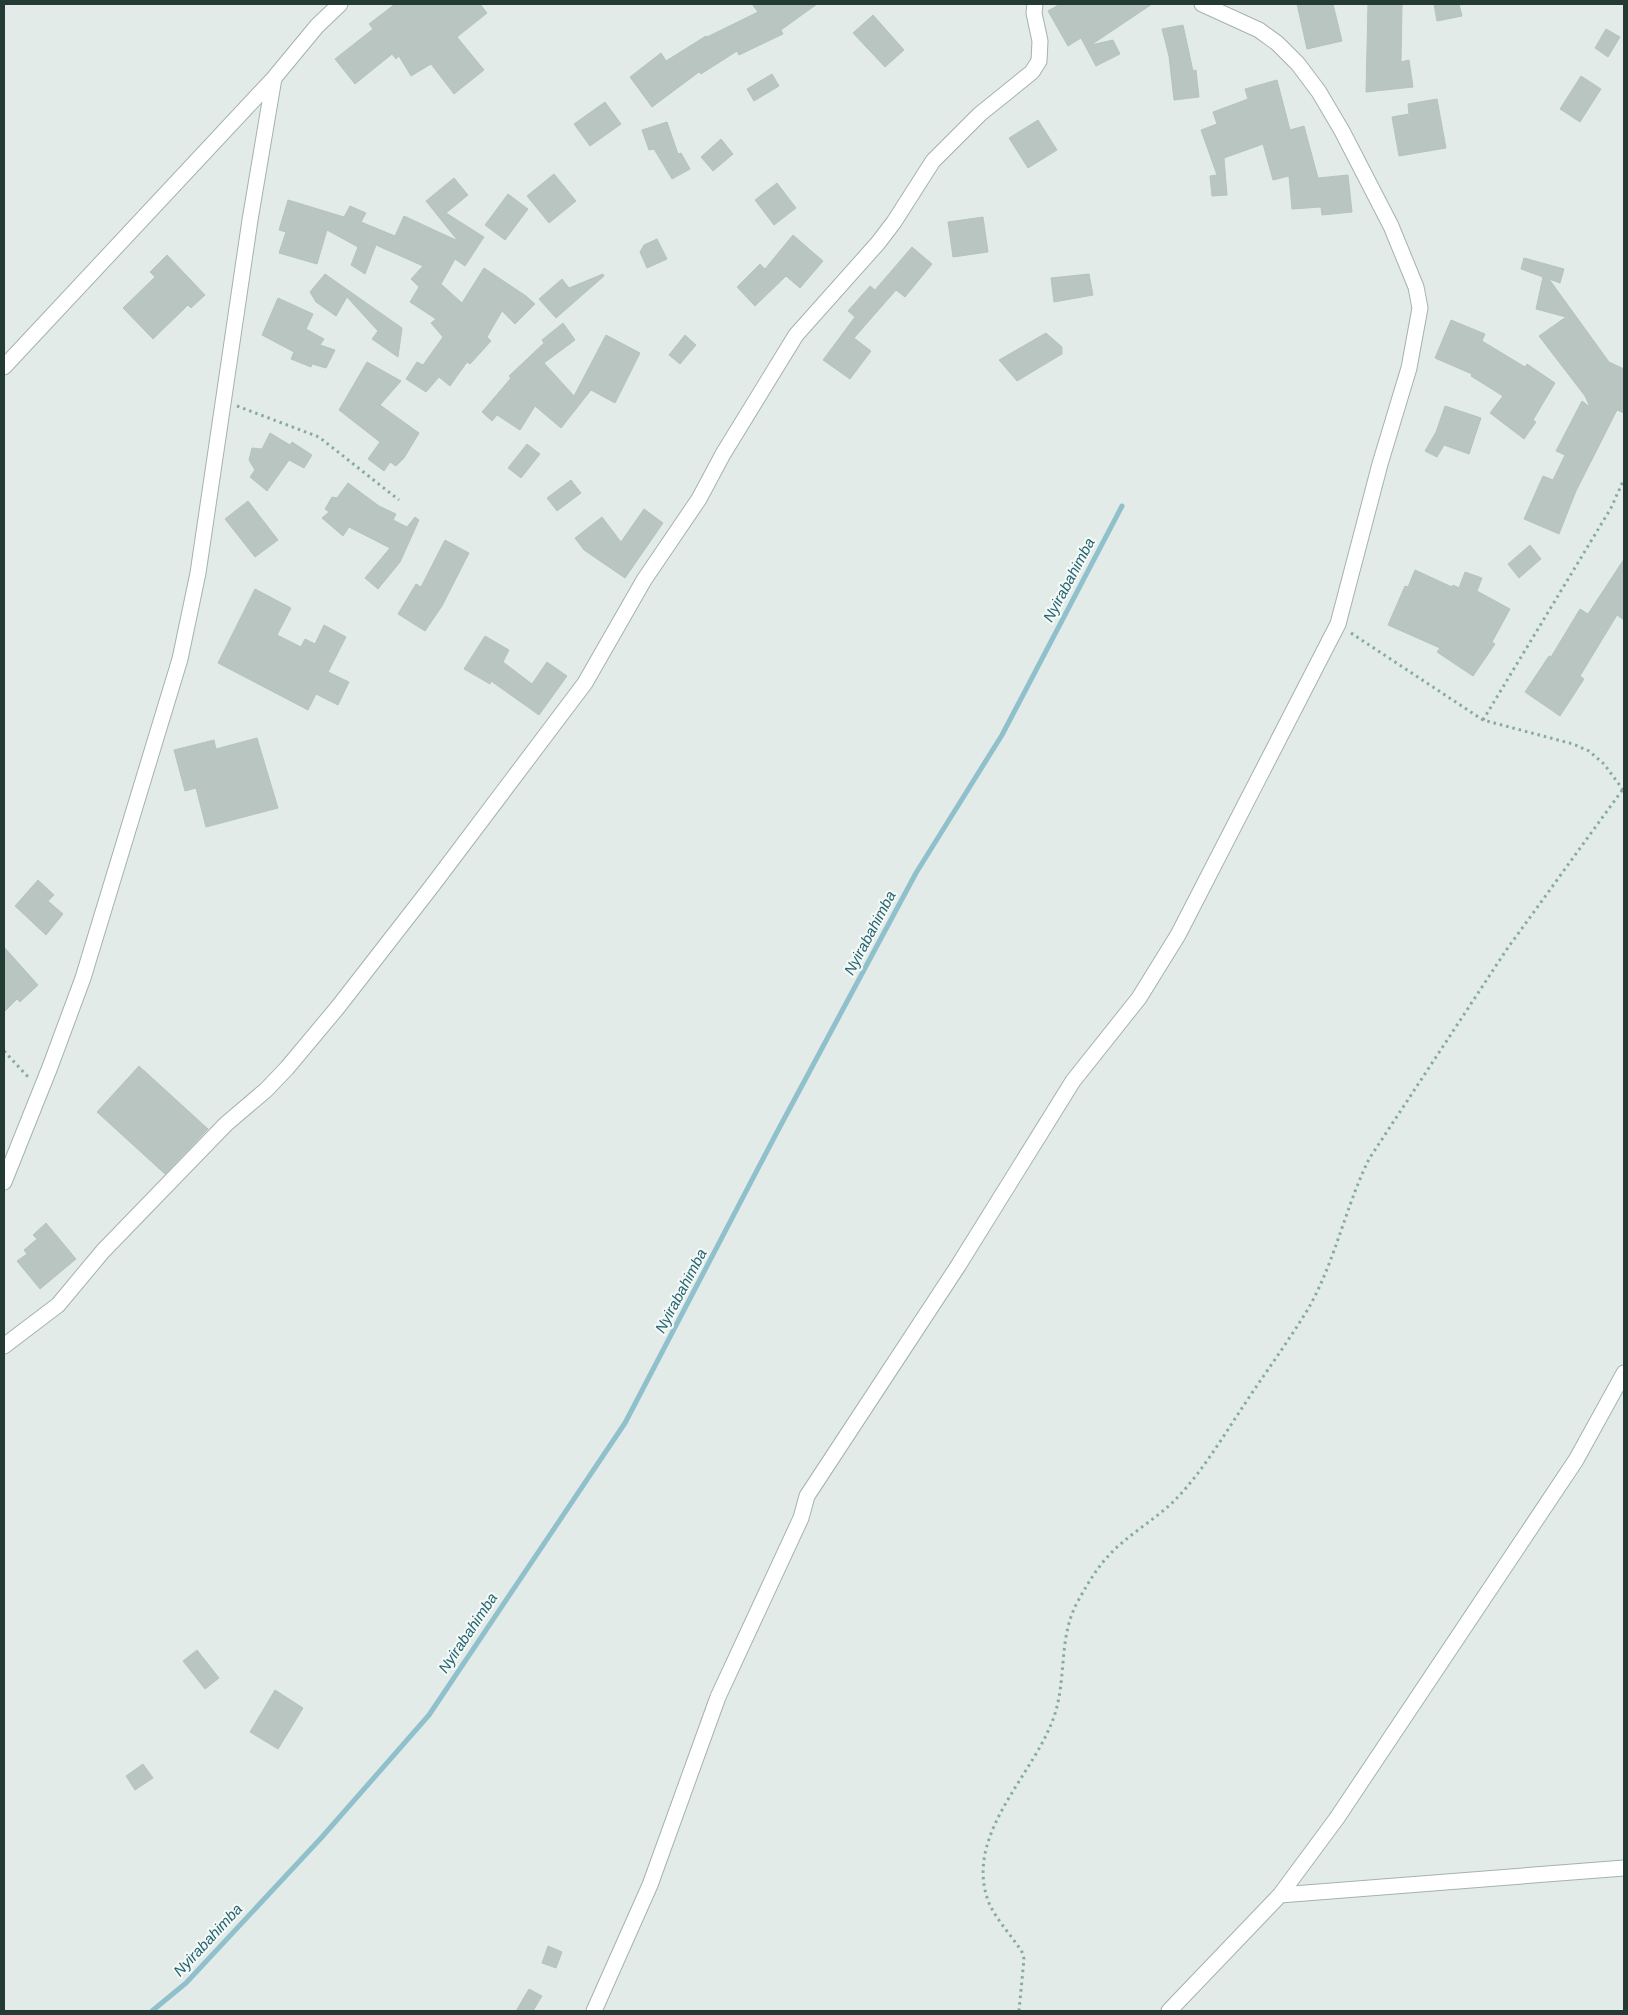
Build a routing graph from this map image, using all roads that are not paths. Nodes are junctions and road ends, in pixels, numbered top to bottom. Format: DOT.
graph roads {
  1 [pos="339,4"];
  2 [pos="1035,4"];
  3 [pos="1202,4"];
  4 [pos="274,78"];
  5 [pos="4,367"];
  6 [pos="4,1182"];
  7 [pos="4,1346"];
  8 [pos="1624,1373"];
  9 [pos="1624,1868"];
  10 [pos="1280,1895"];
  11 [pos="594,2011"];
  12 [pos="1170,2011"];
  1 -- 4 [label="street"];
  2 -- 7 [label="street"];
  3 -- 11 [label="street"];
  4 -- 5 [label="street"];
  4 -- 6 [label="street"];
  8 -- 10 [label="street"];
  9 -- 10 [label="street"];
  10 -- 12 [label="street"];
}
